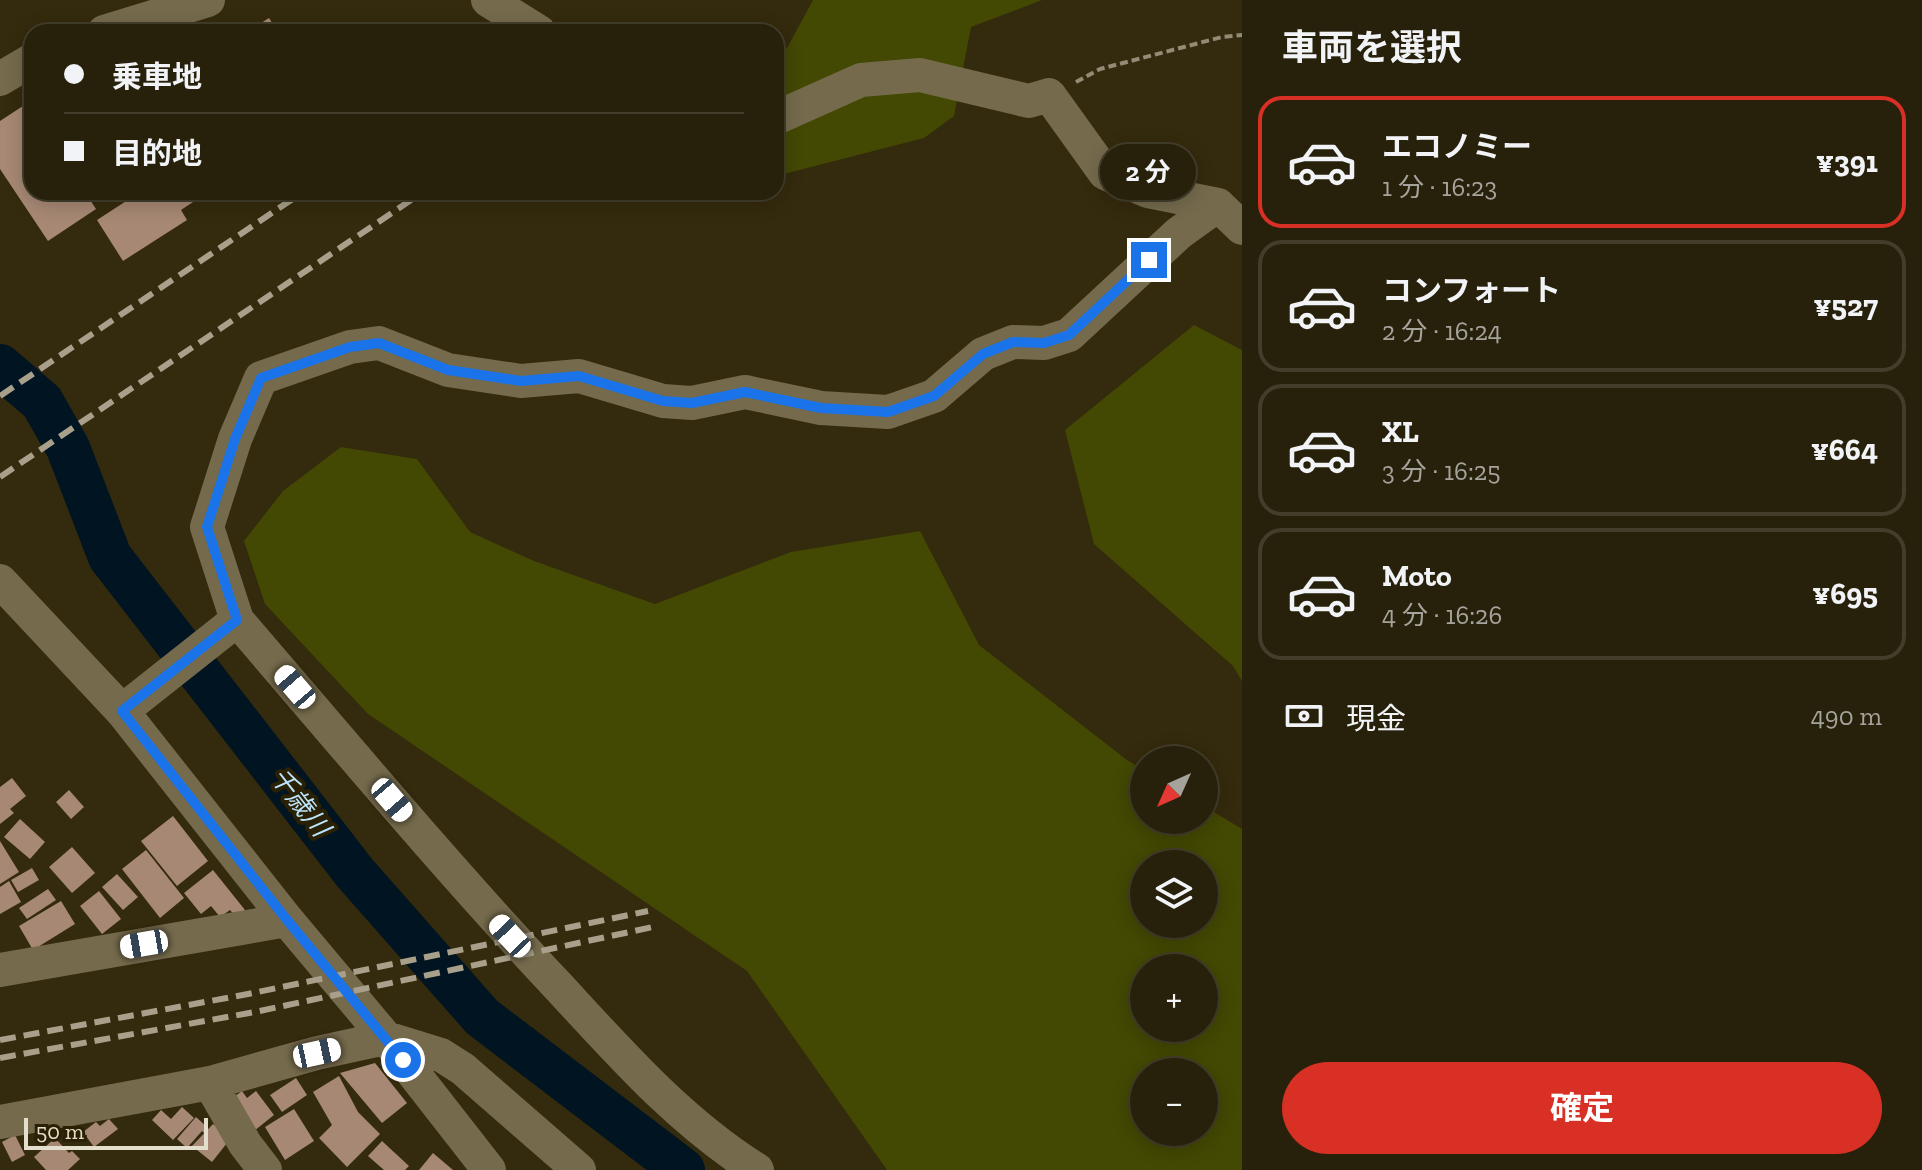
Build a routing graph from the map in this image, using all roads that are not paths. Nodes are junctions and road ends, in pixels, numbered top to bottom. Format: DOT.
graph roads {
  1 [pos="208,0"];
  2 [pos="488,0"];
  3 [pos="130,24"];
  4 [pos="526,24"];
  5 [pos="24,65"];
  6 [pos="0,79"];
  7 [pos="784,114"];
  8 [pos="1230,216"];
  9 [pos="0,581"];
  10 [pos="231,624"];
  11 [pos="127,707"];
  12 [pos="287,920"];
  13 [pos="0,970"];
  14 [pos="386,1038"];
  15 [pos="210,1083"];
  16 [pos="1,1119"];
  17 [pos="265,1170"];
  18 [pos="489,1170"];
  19 [pos="579,1170"];
  20 [pos="757,1170"];
  1 -- 3 [label="street"];
  2 -- 4 [label="street"];
  5 -- 6 [label="street"];
  7 -- 8 [label="street"];
  8 -- 10 [label="street"];
  9 -- 11 [label="street"];
  10 -- 11 [label="street"];
  10 -- 20 [label="street"];
  11 -- 12 [label="street"];
  12 -- 13 [label="street"];
  12 -- 14 [label="street"];
  14 -- 15 [label="street"];
  14 -- 18 [label="street"];
  14 -- 19 [label="street"];
  15 -- 16 [label="street"];
  15 -- 17 [label="street"];
}
